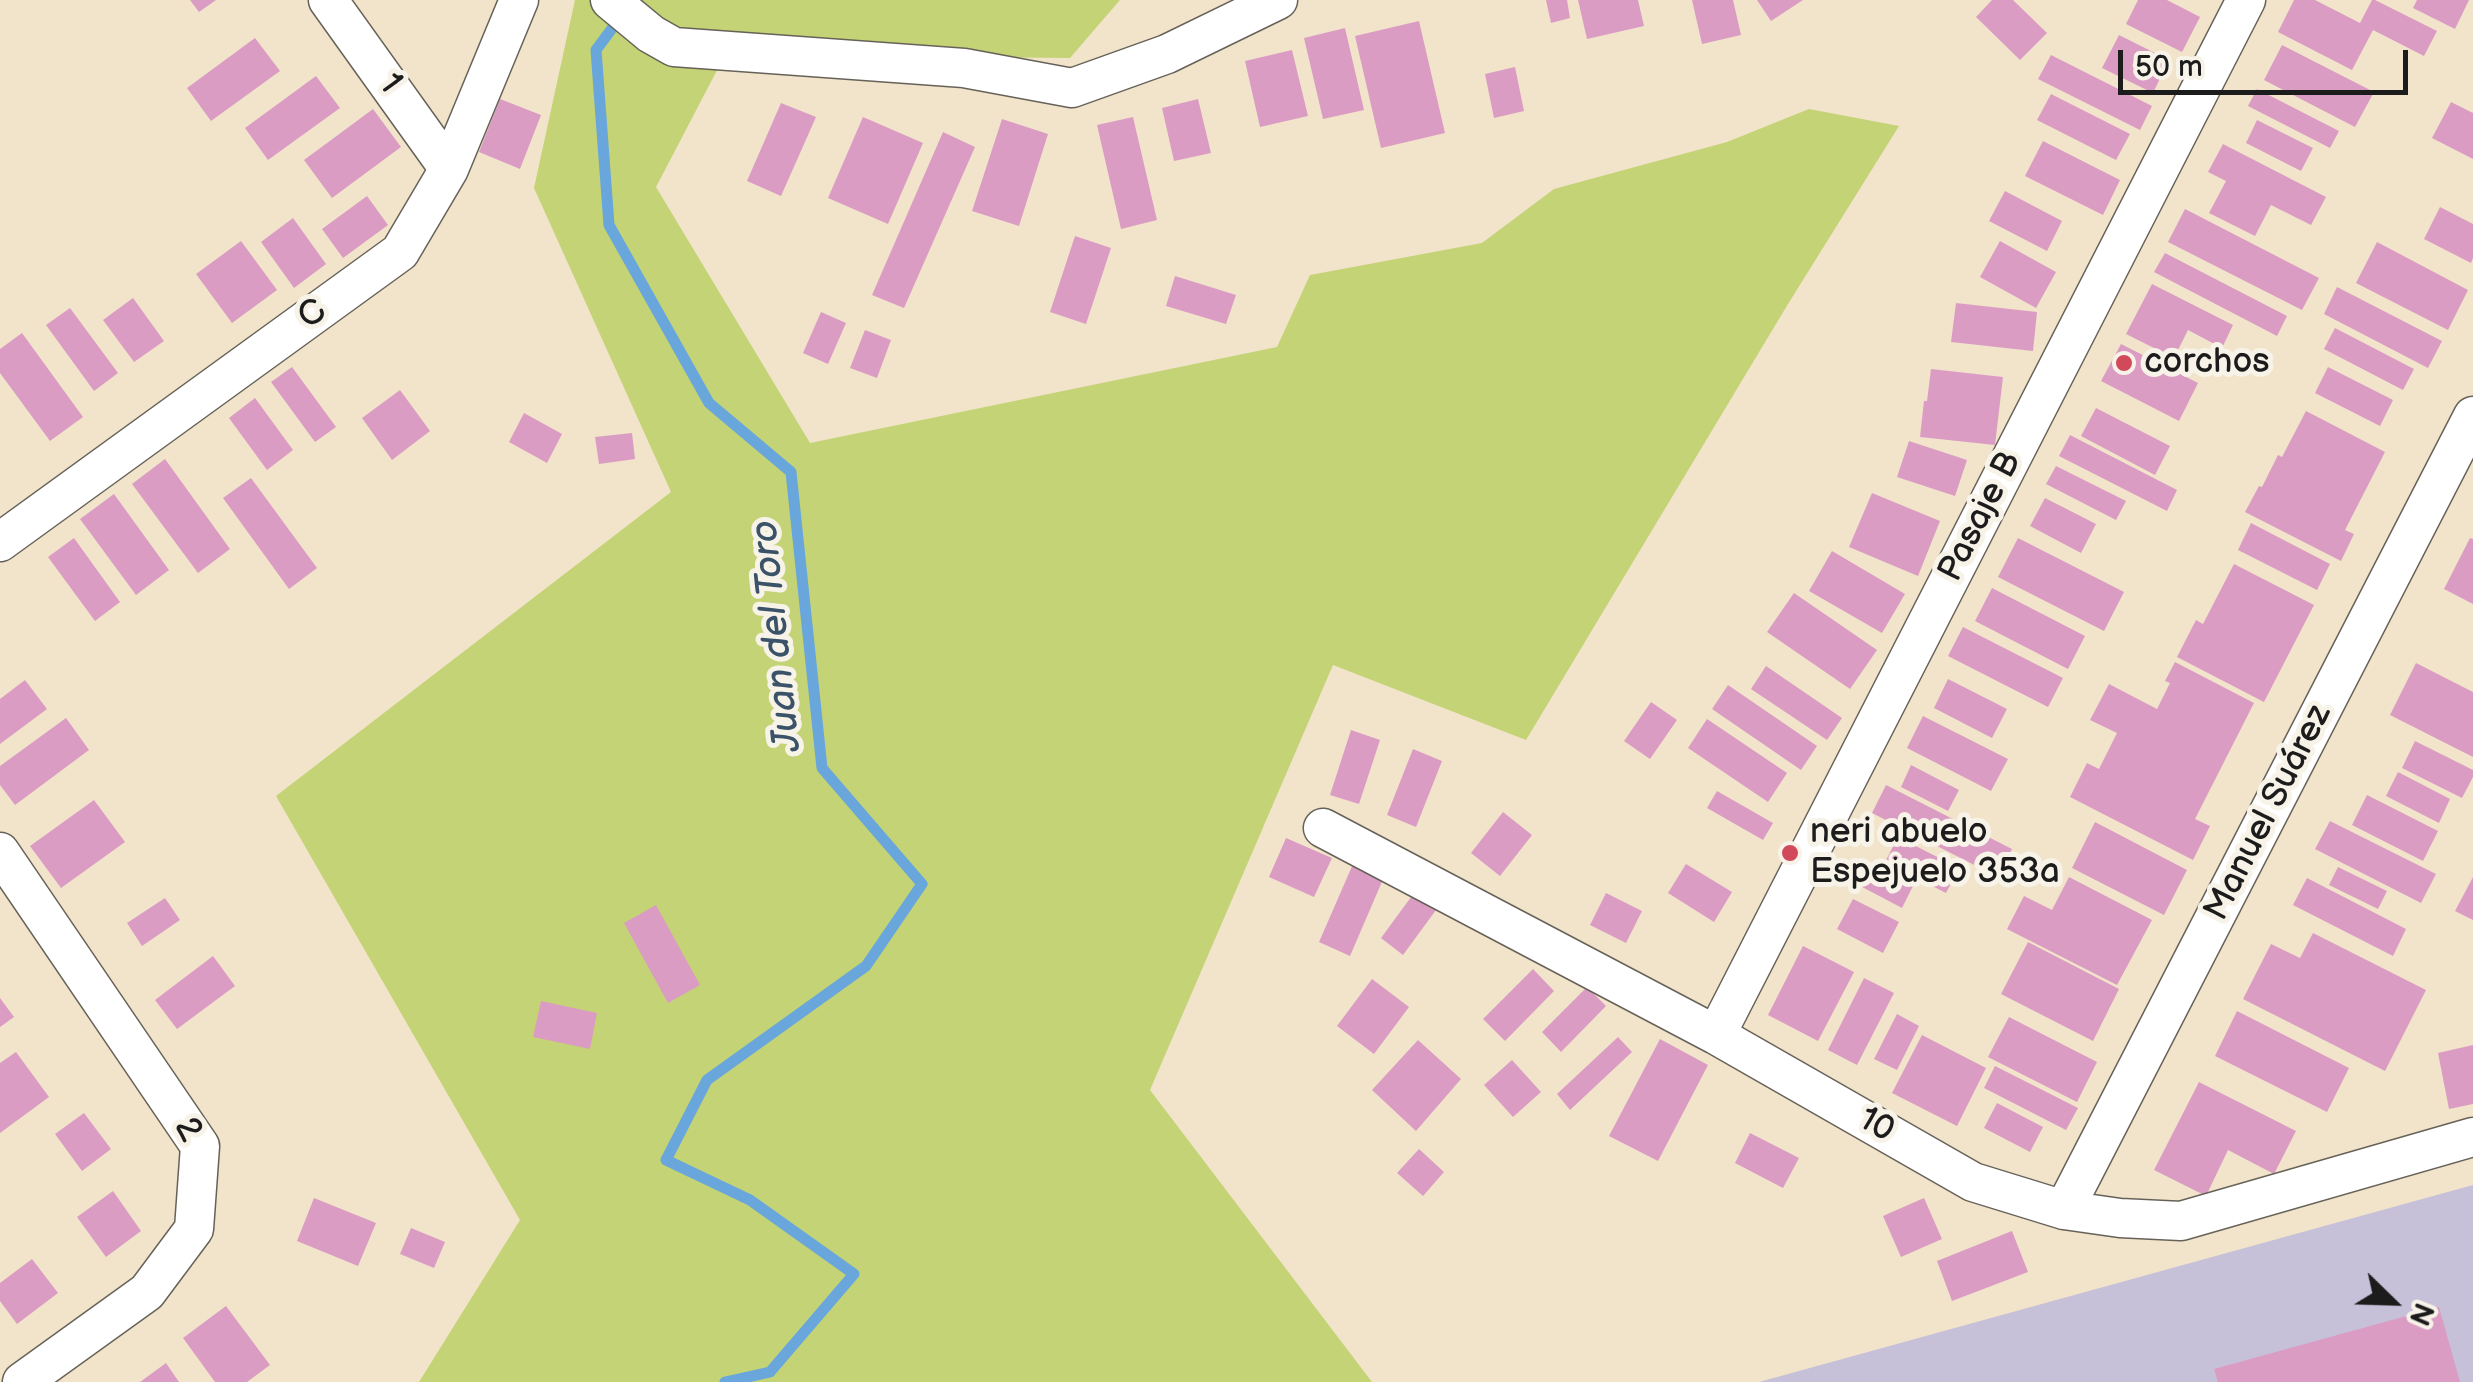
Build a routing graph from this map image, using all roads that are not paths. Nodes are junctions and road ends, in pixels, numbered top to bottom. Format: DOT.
graph roads {
  1 [pos="328,0"];
  2 [pos="519,0"];
  3 [pos="610,0"];
  4 [pos="1278,0"];
  5 [pos="2246,0"];
  6 [pos="450,169"];
  7 [pos="2473,416"];
  8 [pos="0,542"];
  9 [pos="1323,828"];
  10 [pos="0,852"];
  11 [pos="1716,1035"];
  12 [pos="2473,1136"];
  13 [pos="2064,1210"];
  14 [pos="22,1382"];
  1 -- 6 [label="street, 1"];
  2 -- 6 [label="street, C"];
  3 -- 4 [label="street"];
  5 -- 11 [label="street, Pasaje B"];
  6 -- 8 [label="street, C"];
  7 -- 13 [label="street, Manuel Suárez"];
  9 -- 11 [label="street, 10"];
  10 -- 14 [label="street, 2"];
  11 -- 13 [label="street, 10"];
  12 -- 13 [label="street, 10"];
}
